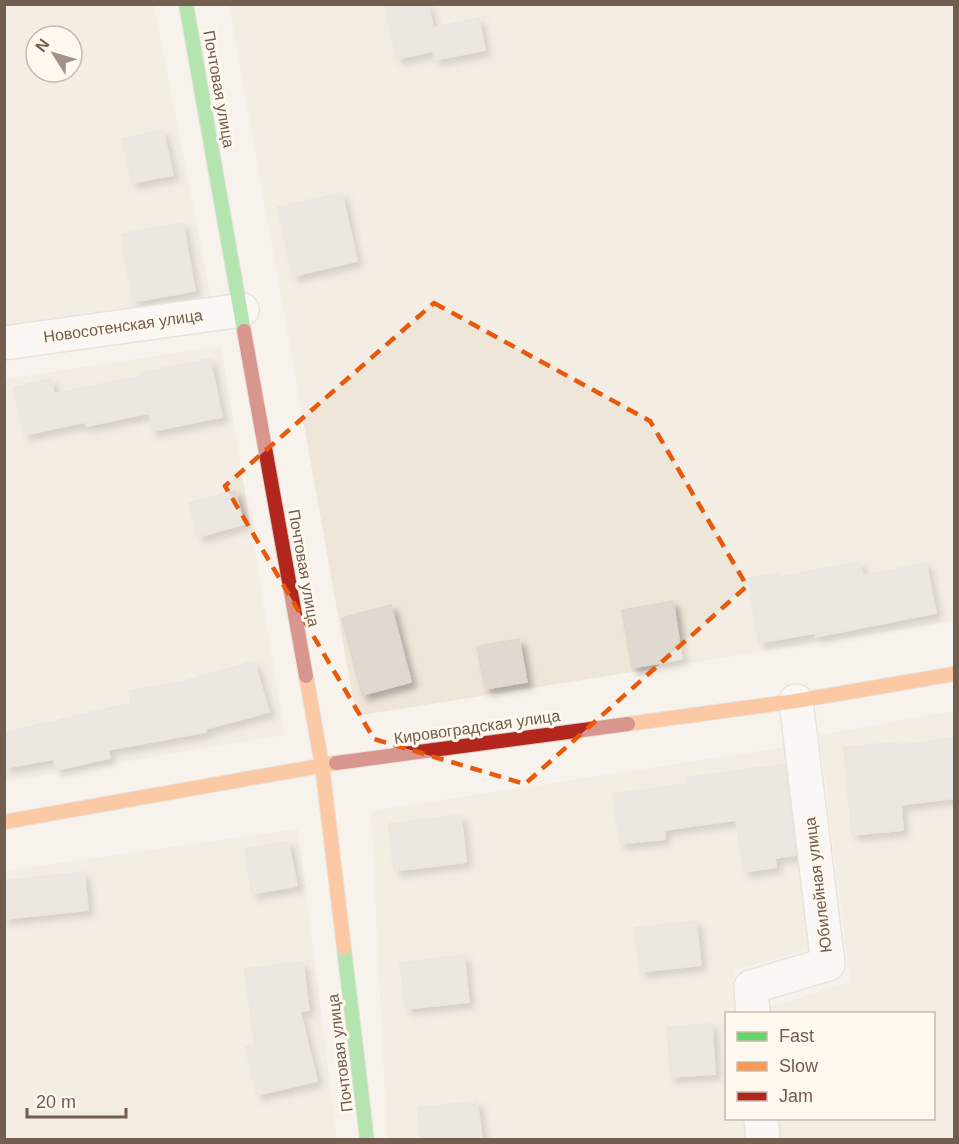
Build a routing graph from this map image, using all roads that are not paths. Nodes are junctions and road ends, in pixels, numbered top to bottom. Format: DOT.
graph roads {
  1 [pos="186,4"];
  2 [pos="242,310"];
  3 [pos="4,343"];
  4 [pos="954,674"];
  5 [pos="796,701"];
  6 [pos="322,765"];
  7 [pos="4,822"];
  8 [pos="753,1012"];
  9 [pos="762,1120"];
  10 [pos="367,1140"];
  11 [pos="763,1140"];
  1 -- 2 [label="street, Почтовая улица"];
  2 -- 3 [label="street, Новосотенская улица"];
  2 -- 6 [label="street, Почтовая улица"];
  4 -- 5 [label="street, Кировоградская улица"];
  5 -- 6 [label="street, Кировоградская улица"];
  5 -- 8 [label="street, Юбилейная улица"];
  6 -- 7 [label="street, Кировоградская улица"];
  6 -- 10 [label="street, Почтовая улица"];
  9 -- 11 [label="street"];
}
